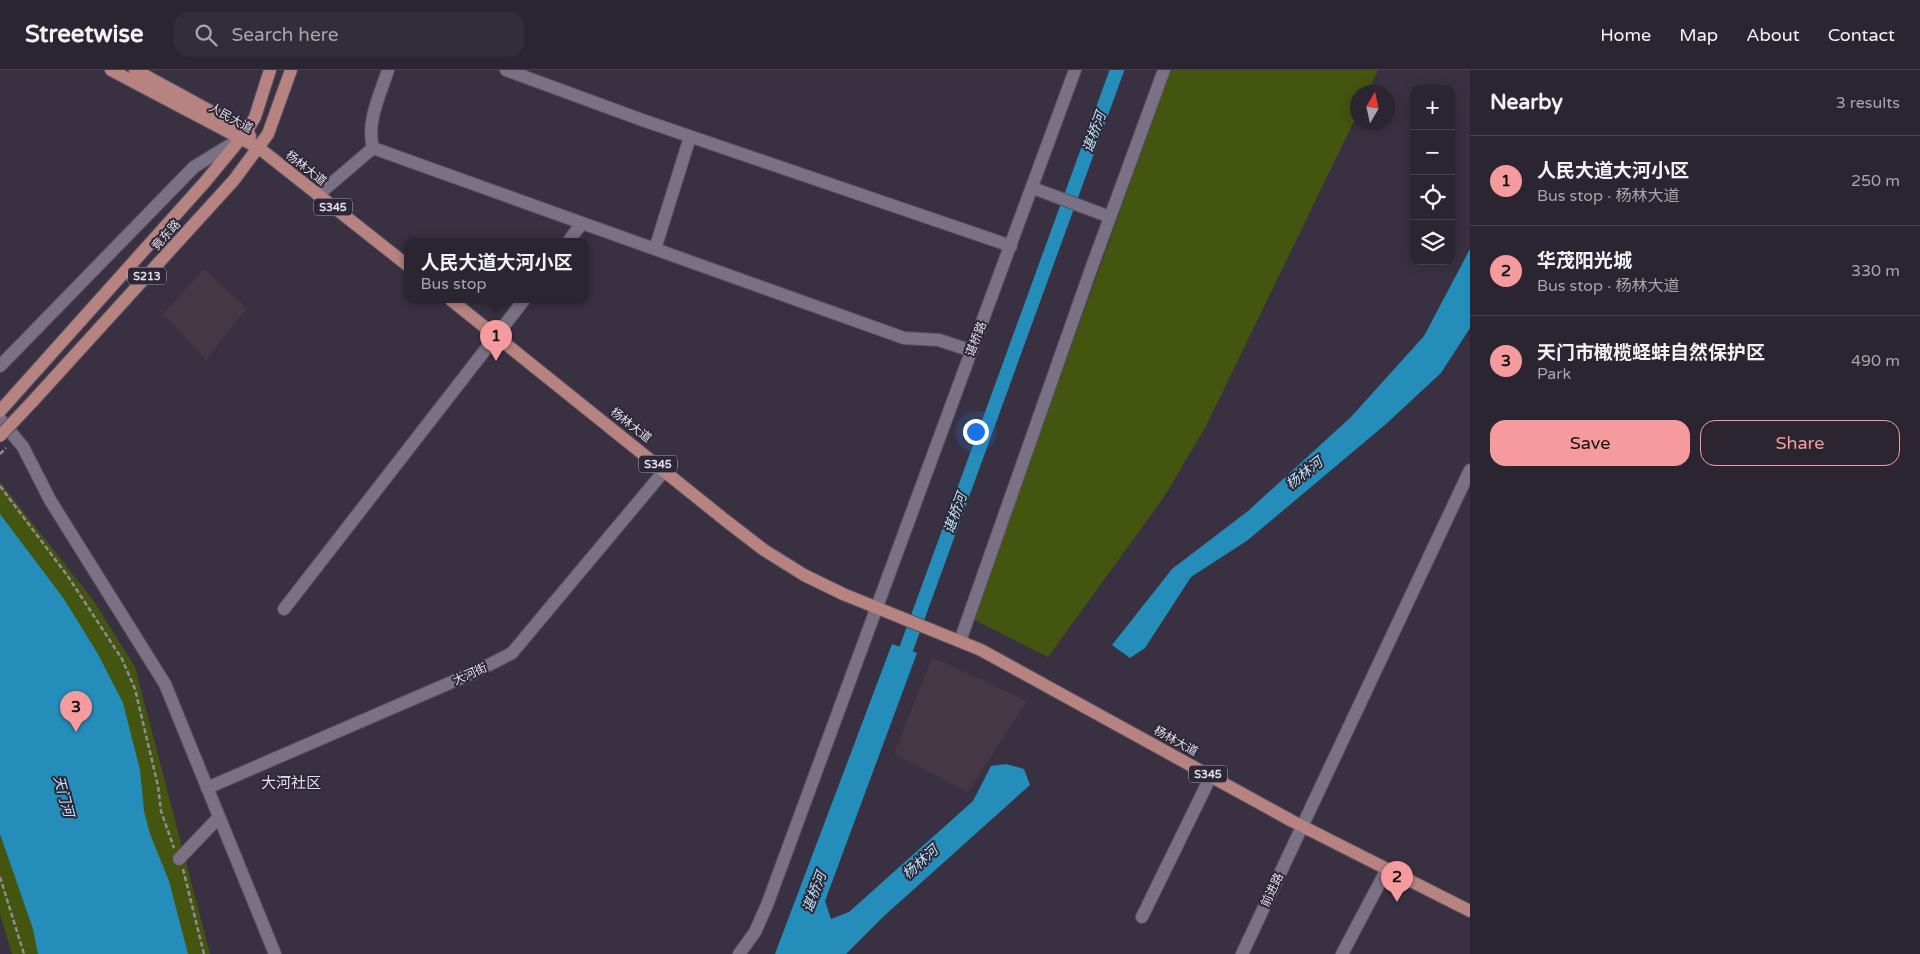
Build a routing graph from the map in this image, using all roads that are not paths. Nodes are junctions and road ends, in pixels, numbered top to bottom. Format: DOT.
graph roads {
  1 [pos="111,70"];
  2 [pos="135,70"];
  3 [pos="270,70"];
  4 [pos="290,70"];
  5 [pos="388,70"];
  6 [pos="506,70"];
  7 [pos="1075,70"];
  8 [pos="1164,70"];
  9 [pos="154,74"];
  10 [pos="244,135"];
  11 [pos="690,137"];
  12 [pos="259,148"];
  13 [pos="373,148"];
  14 [pos="1033,188"];
  15 [pos="318,194"];
  16 [pos="1110,217"];
  17 [pos="582,223"];
  18 [pos="571,238"];
  19 [pos="1011,246"];
  20 [pos="655,249"];
  21 [pos="404,263"];
  22 [pos="455,303"];
  23 [pos="522,303"];
  24 [pos="497,336"];
  25 [pos="972,351"];
  26 [pos="0,366"];
  27 [pos="0,411"];
  28 [pos="0,419"];
  29 [pos="0,436"];
  30 [pos="665,470"];
  31 [pos="1470,470"];
  32 [pos="877,608"];
  33 [pos="284,609"];
  34 [pos="960,641"];
  35 [pos="1211,776"];
  36 [pos="207,788"];
  37 [pos="219,817"];
  38 [pos="1301,825"];
  39 [pos="179,859"];
  40 [pos="1387,869"];
  41 [pos="1470,911"];
  42 [pos="1142,917"];
  43 [pos="275,954"];
  44 [pos="739,954"];
  45 [pos="1242,954"];
  46 [pos="1342,954"];
  1 -- 10 [label="main road, 人民大道"];
  2 -- 9 [label="main road, 人民大道"];
  3 -- 10 [label="main road, 竟东路 / S213"];
  4 -- 12 [label="main road, 竟东路 / S213"];
  5 -- 13 [label="street"];
  6 -- 11 [label="street"];
  7 -- 14 [label="street, 谌桥路"];
  8 -- 16 [label="street"];
  9 -- 10 [label="main road, 人民大道"];
  10 -- 12 [label="main road, 人民大道"];
  10 -- 26 [label="street"];
  10 -- 27 [label="main road, 竟东路 / S213"];
  11 -- 19 [label="street"];
  11 -- 20 [label="street"];
  12 -- 15 [label="main road, 杨林大道 / S345"];
  12 -- 29 [label="main road, 竟东路 / S213, bridge"];
  13 -- 15 [label="street"];
  13 -- 17 [label="street"];
  14 -- 16 [label="street"];
  14 -- 19 [label="street, 谌桥路"];
  15 -- 21 [label="main road, 杨林大道 / S345"];
  16 -- 34 [label="street"];
  17 -- 18 [label="street"];
  17 -- 20 [label="street"];
  19 -- 25 [label="street, 谌桥路"];
  20 -- 25 [label="street"];
  22 -- 24 [label="main road, 杨林大道 / S345"];
  23 -- 24 [label="street"];
  24 -- 30 [label="main road, 杨林大道 / S345"];
  24 -- 33 [label="street"];
  25 -- 32 [label="street, 谌桥路"];
  28 -- 36 [label="street"];
  30 -- 32 [label="main road, 杨林大道 / S345"];
  30 -- 36 [label="street, 大河街"];
  31 -- 38 [label="street, 前进路"];
  32 -- 34 [label="main road, 杨林大道 / S345"];
  32 -- 44 [label="street, 谌桥路"];
  34 -- 35 [label="main road, 杨林大道 / S345"];
  35 -- 38 [label="main road, 杨林大道 / S345"];
  35 -- 42 [label="street"];
  36 -- 37 [label="street"];
  37 -- 39 [label="street"];
  37 -- 43 [label="street"];
  38 -- 40 [label="main road, 杨林大道 / S345"];
  38 -- 45 [label="street, 前进路"];
  40 -- 41 [label="main road, 杨林大道 / S345"];
  40 -- 46 [label="street"];
}
